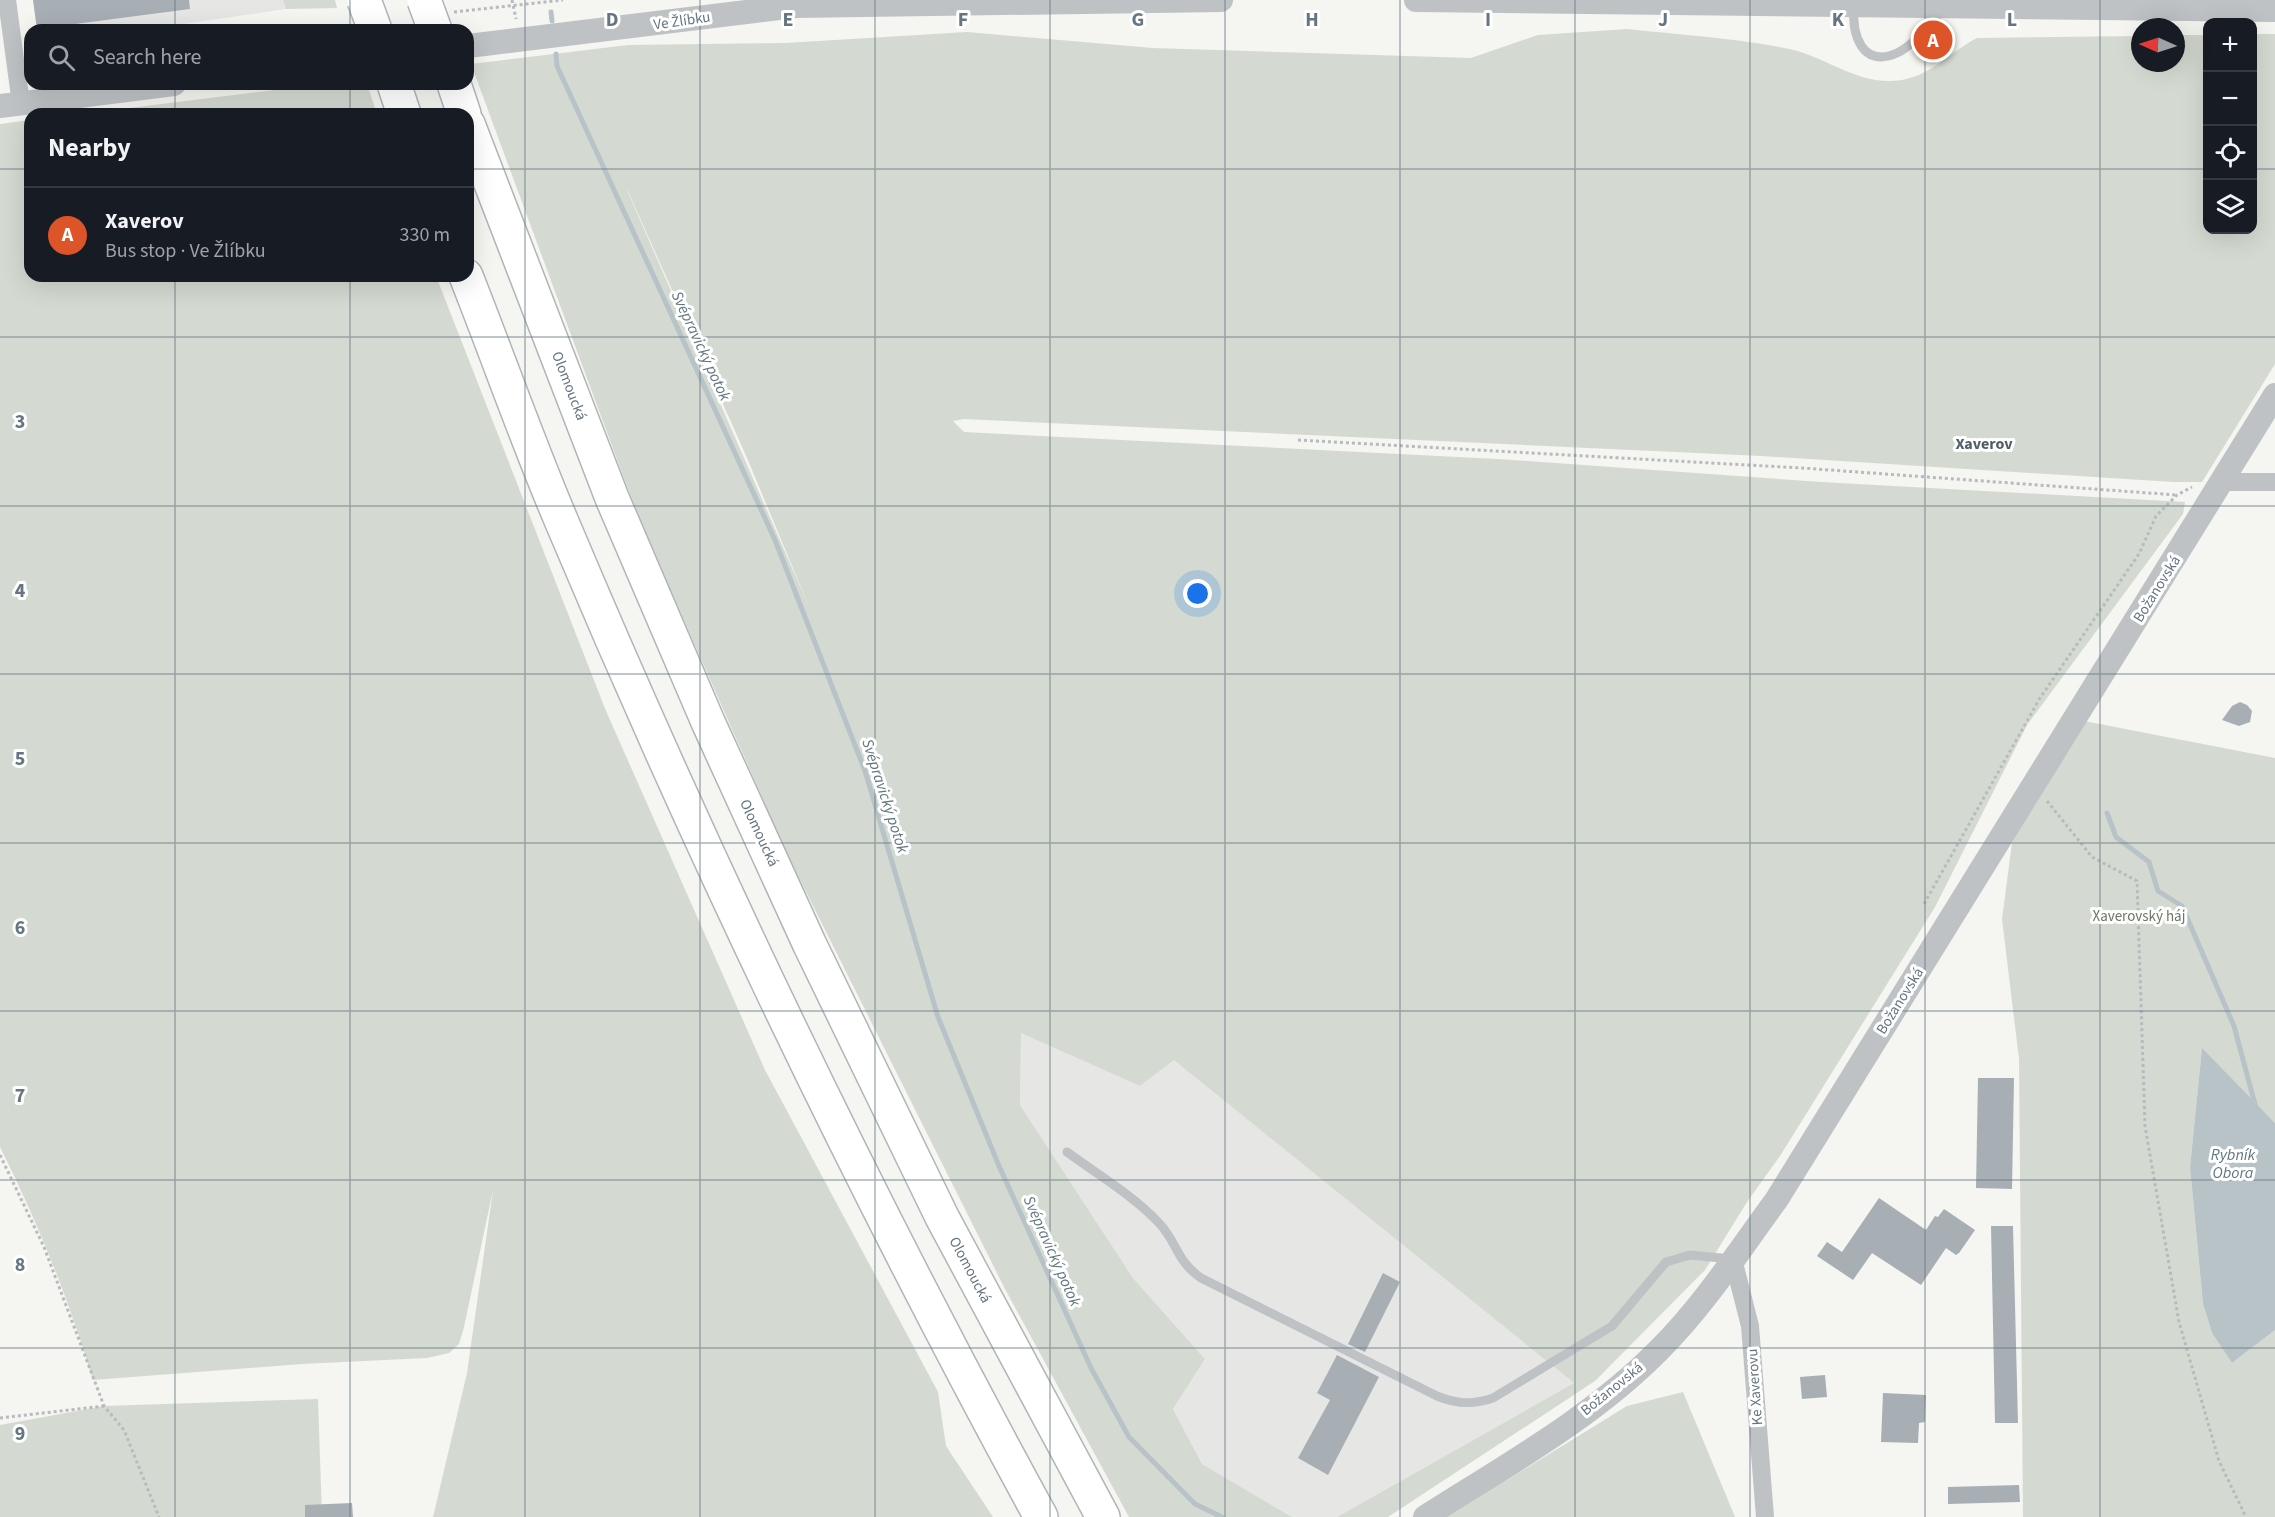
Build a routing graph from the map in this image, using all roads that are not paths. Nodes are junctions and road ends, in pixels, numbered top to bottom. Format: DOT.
graph roads {
  1 [pos="7,0"];
  2 [pos="364,0"];
  3 [pos="424,0"];
  4 [pos="1221,0"];
  5 [pos="1416,0"];
  6 [pos="1602,2"];
  7 [pos="1690,3"];
  8 [pos="1854,6"];
  9 [pos="1945,7"];
  10 [pos="2275,10"];
  11 [pos="373,24"];
  12 [pos="433,24"];
  13 [pos="474,45"];
  14 [pos="127,90"];
  15 [pos="396,90"];
  16 [pos="456,90"];
  17 [pos="10,105"];
  18 [pos="402,108"];
  19 [pos="463,108"];
  20 [pos="474,139"];
  21 [pos="468,282"];
  22 [pos="2275,395"];
  23 [pos="2223,482"];
  24 [pos="2275,482"];
  25 [pos="1067,1152"];
  26 [pos="1733,1259"];
  27 [pos="1041,1517"];
  28 [pos="1103,1517"];
  29 [pos="1425,1517"];
  30 [pos="1765,1517"];
  1 -- 17 [label="street"];
  2 -- 11 [label="highway, bridge"];
  3 -- 12 [label="highway, bridge"];
  4 -- 13 [label="street, Ve Žlíbku"];
  5 -- 6 [label="street"];
  6 -- 7 [label="street"];
  7 -- 8 [label="street"];
  8 -- 9 [label="street"];
  8 -- 9 [label="lane"];
  9 -- 10 [label="street"];
  14 -- 17 [label="street"];
  15 -- 18 [label="highway"];
  16 -- 19 [label="highway, Olomoucká"];
  20 -- 28 [label="highway, Olomoucká"];
  21 -- 27 [label="highway"];
  22 -- 23 [label="street, Božanovská"];
  23 -- 24 [label="street"];
  23 -- 26 [label="street, Božanovská"];
  25 -- 26 [label="lane"];
  26 -- 29 [label="street, Božanovská"];
  26 -- 30 [label="street, Ke Xaverovu"];
}
